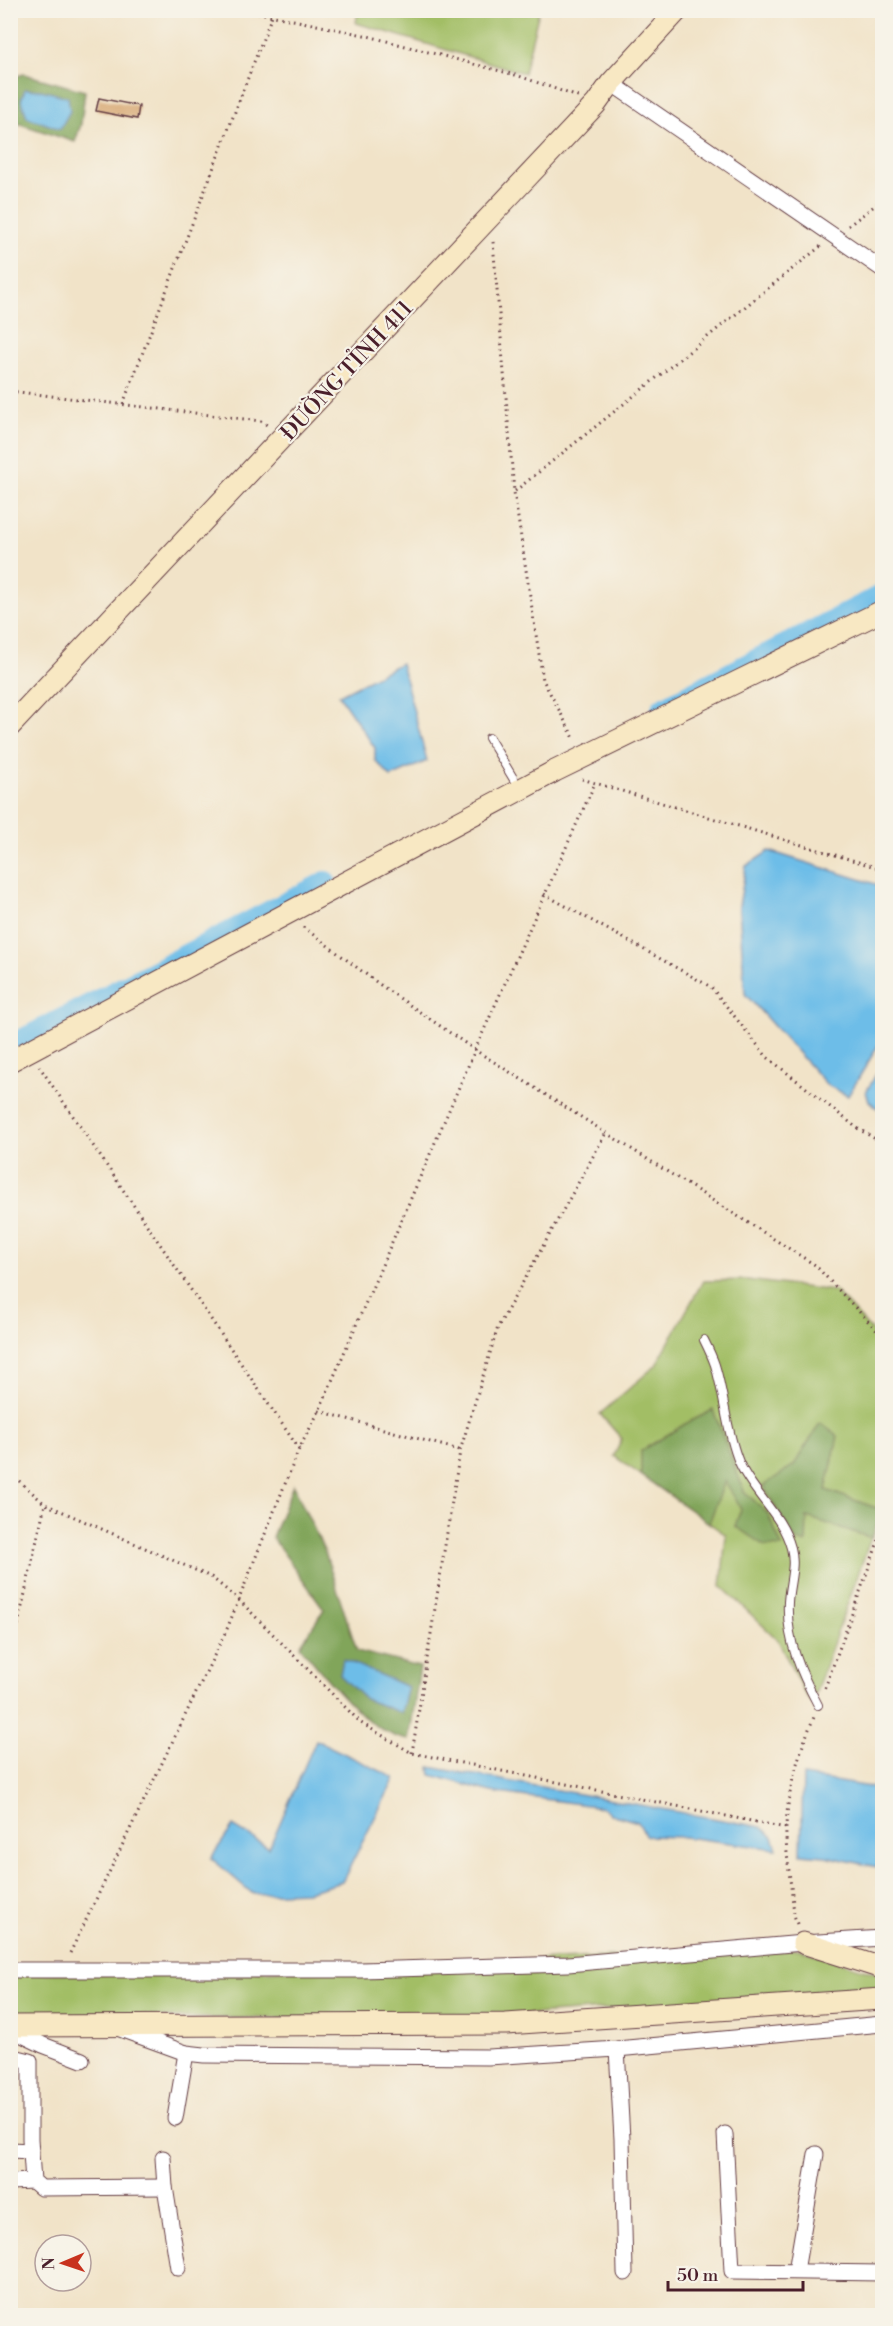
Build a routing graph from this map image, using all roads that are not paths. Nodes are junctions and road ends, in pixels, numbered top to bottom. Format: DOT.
graph roads {
  1 [pos="678,10"];
  2 [pos="611,83"];
  3 [pos="882,268"];
  4 [pos="882,611"];
  5 [pos="10,726"];
  6 [pos="489,738"];
  7 [pos="520,790"];
  8 [pos="20,1057"];
  9 [pos="704,1340"];
  10 [pos="819,1706"];
  11 [pos="882,1938"];
  12 [pos="803,1943"];
  13 [pos="882,1968"];
  14 [pos="10,1970"];
  15 [pos="882,1999"];
  16 [pos="882,2024"];
  17 [pos="112,2026"];
  18 [pos="10,2027"];
  19 [pos="617,2049"];
  20 [pos="186,2053"];
  21 [pos="10,2056"];
  22 [pos="82,2060"];
  23 [pos="175,2118"];
  24 [pos="725,2134"];
  25 [pos="10,2150"];
  26 [pos="31,2151"];
  27 [pos="816,2154"];
  28 [pos="163,2158"];
  29 [pos="33,2181"];
  30 [pos="10,2182"];
  31 [pos="165,2187"];
  32 [pos="178,2268"];
  33 [pos="796,2271"];
  34 [pos="625,2273"];
  35 [pos="882,2273"];
  1 -- 2 [label="main road, ĐƯỜNG TỈNH 411"];
  2 -- 3 [label="street"];
  2 -- 5 [label="main road, ĐƯỜNG TỈNH 411"];
  4 -- 7 [label="main road"];
  6 -- 7 [label="lane"];
  7 -- 8 [label="main road"];
  9 -- 10 [label="lane"];
  11 -- 12 [label="street"];
  12 -- 13 [label="main road"];
  12 -- 14 [label="street"];
  15 -- 17 [label="main road"];
  16 -- 19 [label="street"];
  17 -- 18 [label="main road"];
  17 -- 20 [label="street"];
  18 -- 22 [label="street"];
  19 -- 20 [label="street"];
  19 -- 34 [label="street"];
  20 -- 23 [label="street"];
  21 -- 26 [label="street"];
  24 -- 33 [label="street"];
  25 -- 26 [label="street"];
  26 -- 29 [label="street"];
  27 -- 33 [label="street"];
  28 -- 31 [label="street"];
  29 -- 30 [label="street"];
  29 -- 31 [label="street"];
  31 -- 32 [label="street"];
  33 -- 35 [label="street"];
}
